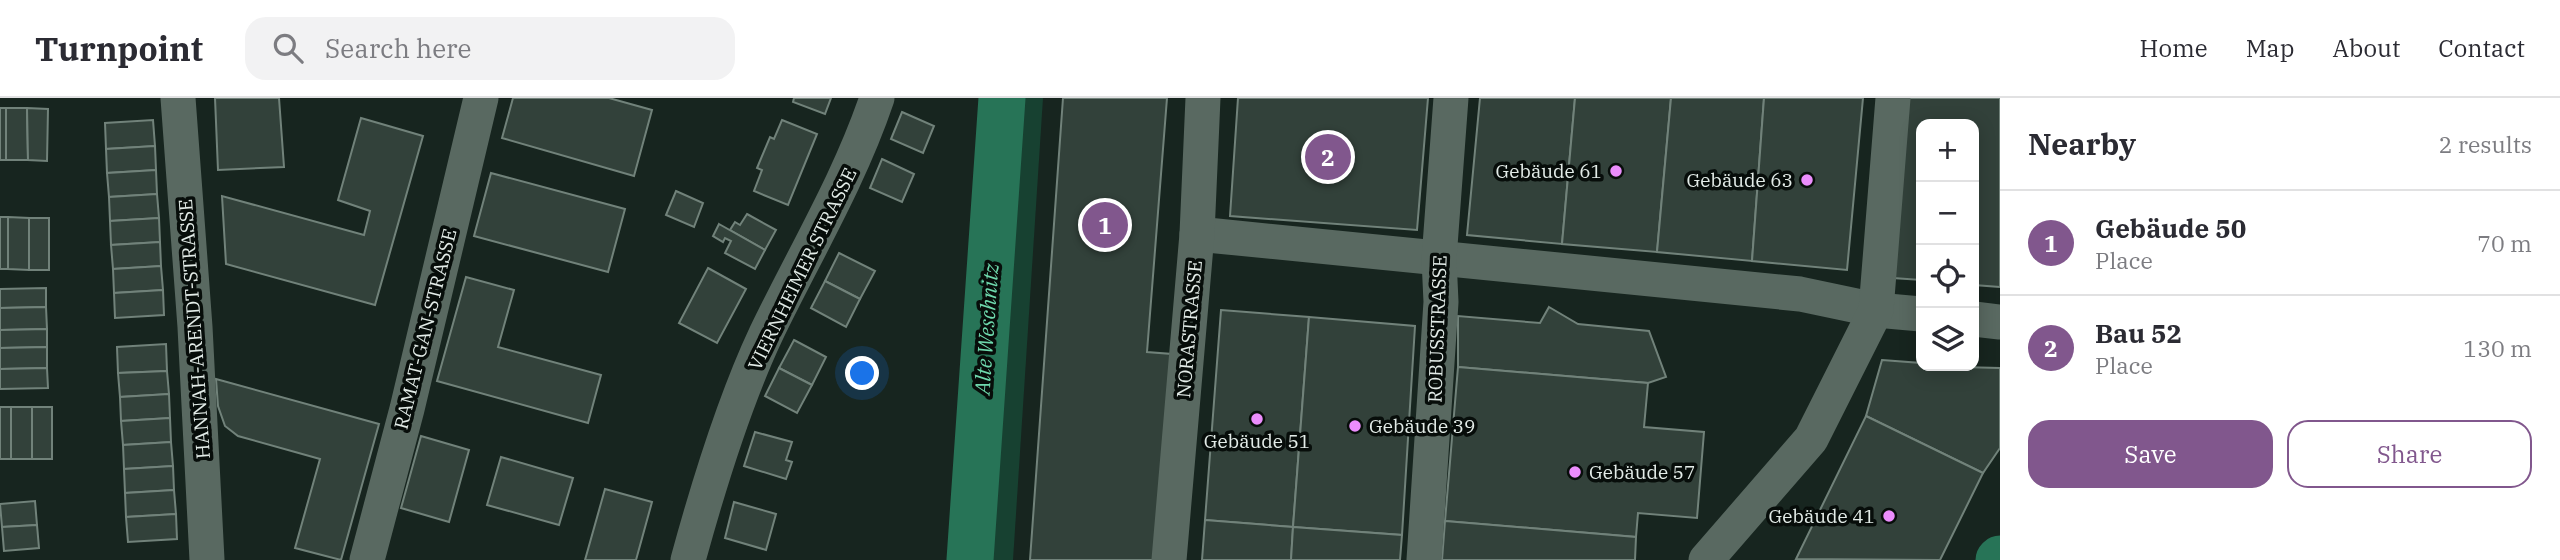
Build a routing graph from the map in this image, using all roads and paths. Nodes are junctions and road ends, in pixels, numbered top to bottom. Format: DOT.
graph roads {
  1 [pos="178,98"];
  2 [pos="481,98"];
  3 [pos="877,98"];
  4 [pos="1203,98"];
  5 [pos="1451,98"];
  6 [pos="1892,98"];
  7 [pos="1197,233"];
  8 [pos="1439,259"];
  9 [pos="1876,310"];
  10 [pos="1916,314"];
  11 [pos="1979,320"];
  12 [pos="2000,322"];
  13 [pos="207,560"];
  14 [pos="367,560"];
  15 [pos="688,560"];
  16 [pos="1169,560"];
  17 [pos="1424,560"];
  18 [pos="1706,560"];
  1 -- 13 [label="street, HANNAH-ARENDT-STRASSE"];
  2 -- 14 [label="street, RAMAT-GAN-STRASSE"];
  3 -- 15 [label="street, VIERNHEIMER STRASSE"];
  4 -- 7 [label="street, NORASTRASSE"];
  5 -- 8 [label="street, ROBUSSTRASSE"];
  6 -- 9 [label="street"];
  7 -- 8 [label="street"];
  7 -- 16 [label="street, NORASTRASSE"];
  8 -- 9 [label="street"];
  8 -- 17 [label="street, ROBUSSTRASSE"];
  9 -- 10 [label="street"];
  9 -- 18 [label="street"];
  11 -- 12 [label="street"];
}
